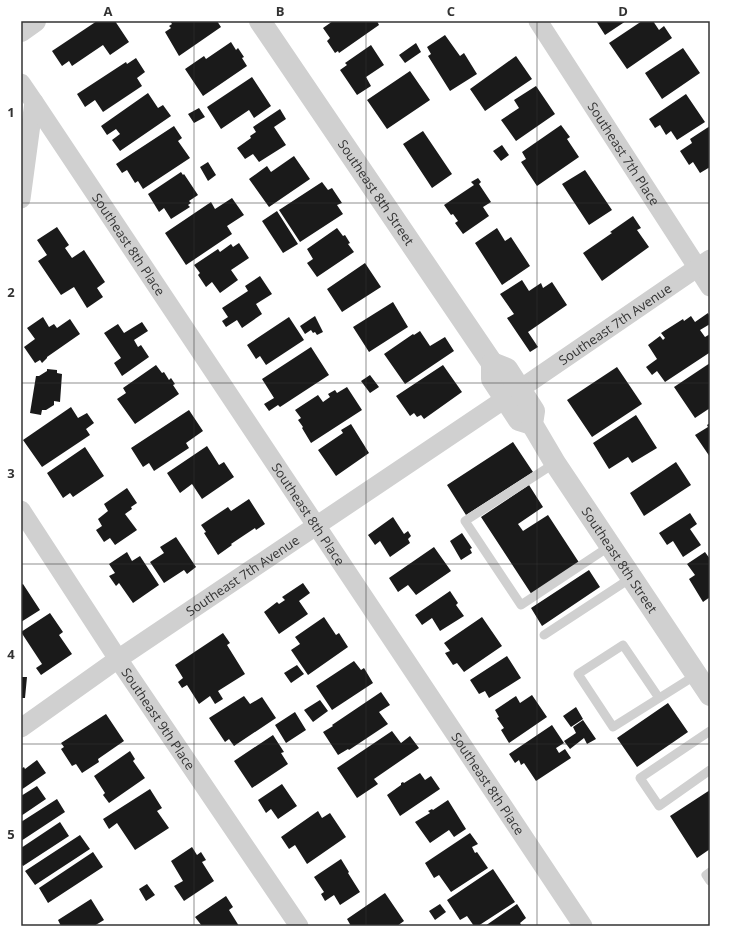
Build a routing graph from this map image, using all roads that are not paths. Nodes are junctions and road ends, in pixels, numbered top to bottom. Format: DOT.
graph roads {
  1 [pos="36,21"];
  2 [pos="260,21"];
  3 [pos="538,21"];
  4 [pos="21,31"];
  5 [pos="21,83"];
  6 [pos="34,102"];
  7 [pos="23,165"];
  8 [pos="21,199"];
  9 [pos="704,263"];
  10 [pos="710,287"];
  11 [pos="513,394"];
  12 [pos="555,463"];
  13 [pos="21,510"];
  14 [pos="316,525"];
  15 [pos="610,546"];
  16 [pos="631,578"];
  17 [pos="544,635"];
  18 [pos="118,659"];
  19 [pos="696,675"];
  20 [pos="710,695"];
  21 [pos="660,698"];
  22 [pos="21,728"];
  23 [pos="710,731"];
  24 [pos="710,770"];
  25 [pos="710,872"];
  26 [pos="710,881"];
  27 [pos="300,926"];
  28 [pos="584,926"];
  1 -- 4 [label="street"];
  2 -- 11 [label="street, Southeast 8th Street"];
  3 -- 9 [label="street, Southeast 7th Place"];
  5 -- 6 [label="street, Southeast 8th Place"];
  6 -- 7 [label="street"];
  6 -- 14 [label="street, Southeast 8th Place"];
  7 -- 8 [label="street"];
  9 -- 10 [label="street, Southeast 7th Place"];
  9 -- 11 [label="street, Southeast 7th Avenue"];
  11 -- 12 [label="street, Southeast 8th Street"];
  11 -- 14 [label="street, Southeast 7th Avenue"];
  12 -- 15 [label="street, Southeast 8th Street"];
  12 -- 15 [label="lane"];
  13 -- 18 [label="street, Southeast 9th Place"];
  14 -- 18 [label="street, Southeast 7th Avenue"];
  14 -- 28 [label="street, Southeast 8th Place"];
  15 -- 16 [label="street, Southeast 8th Street"];
  16 -- 17 [label="lane"];
  16 -- 19 [label="street, Southeast 8th Street"];
  18 -- 22 [label="street, Southeast 7th Avenue"];
  18 -- 27 [label="street, Southeast 9th Place"];
  19 -- 20 [label="street, Southeast 8th Street"];
  19 -- 21 [label="lane"];
  21 -- 21 [label="lane"];
  23 -- 24 [label="lane"];
  25 -- 26 [label="lane"];
}
